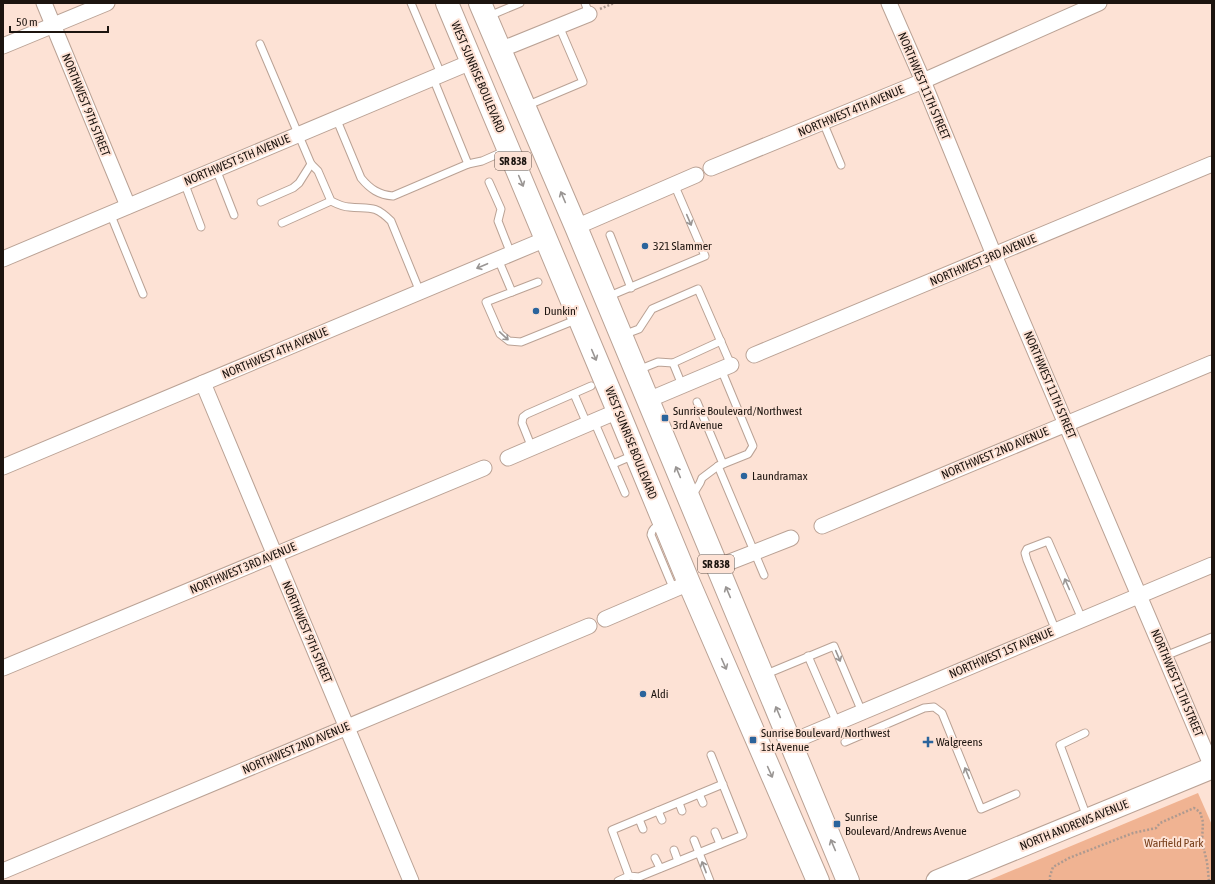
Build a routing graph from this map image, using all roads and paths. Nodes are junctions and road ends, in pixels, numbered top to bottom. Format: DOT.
graph roads {
  1 [pos="44,3"];
  2 [pos="107,3"];
  3 [pos="411,3"];
  4 [pos="447,3"];
  5 [pos="520,3"];
  6 [pos="888,3"];
  7 [pos="1099,3"];
  8 [pos="587,8"];
  9 [pos="484,10"];
  10 [pos="53,25"];
  11 [pos="560,26"];
  12 [pos="260,44"];
  13 [pos="3,46"];
  14 [pos="500,50"];
  15 [pos="471,62"];
  16 [pos="437,76"];
  17 [pos="923,81"];
  18 [pos="514,84"];
  19 [pos="524,107"];
  20 [pos="336,118"];
  21 [pos="823,122"];
  22 [pos="298,134"];
  23 [pos="508,150"];
  24 [pos="311,164"];
  25 [pos="468,164"];
  26 [pos="1212,164"];
  27 [pos="842,165"];
  28 [pos="711,168"];
  29 [pos="215,169"];
  30 [pos="696,175"];
  31 [pos="184,182"];
  32 [pos="489,182"];
  33 [pos="674,184"];
  34 [pos="331,201"];
  35 [pos="261,202"];
  36 [pos="128,206"];
  37 [pos="110,213"];
  38 [pos="234,215"];
  39 [pos="282,223"];
  40 [pos="201,227"];
  41 [pos="576,227"];
  42 [pos="610,235"];
  43 [pos="546,239"];
  44 [pos="994,255"];
  45 [pos="505,256"];
  46 [pos="3,259"];
  47 [pos="538,282"];
  48 [pos="631,288"];
  49 [pos="420,292"];
  50 [pos="512,292"];
  51 [pos="143,294"];
  52 [pos="605,298"];
  53 [pos="579,319"];
  54 [pos="621,336"];
  55 [pos="721,341"];
  56 [pos="754,355"];
  57 [pos="672,363"];
  58 [pos="1212,363"];
  59 [pos="726,367"];
  60 [pos="636,371"];
  61 [pos="203,383"];
  62 [pos="682,385"];
  63 [pos="591,386"];
  64 [pos="574,394"];
  65 [pos="648,400"];
  66 [pos="697,402"];
  67 [pos="618,411"];
  68 [pos="590,423"];
  69 [pos="1066,423"];
  70 [pos="532,448"];
  71 [pos="636,454"];
  72 [pos="508,458"];
  73 [pos="612,464"];
  74 [pos="721,465"];
  75 [pos="3,467"];
  76 [pos="484,468"];
  77 [pos="625,493"];
  78 [pos="689,500"];
  79 [pos="822,526"];
  80 [pos="667,529"];
  81 [pos="791,538"];
  82 [pos="754,552"];
  83 [pos="275,555"];
  84 [pos="1212,565"];
  85 [pos="717,567"];
  86 [pos="764,575"];
  87 [pos="681,587"];
  88 [pos="1139,596"];
  89 [pos="604,619"];
  90 [pos="1082,620"];
  91 [pos="588,626"];
  92 [pos="1056,630"];
  93 [pos="1212,637"];
  94 [pos="808,656"];
  95 [pos="1165,656"];
  96 [pos="3,668"];
  97 [pos="763,676"];
  98 [pos="862,712"];
  99 [pos="837,723"];
  100 [pos="347,727"];
  101 [pos="1085,733"];
  102 [pos="790,742"];
  103 [pos="845,742"];
  104 [pos="711,755"];
  105 [pos="1212,768"];
  106 [pos="723,784"];
  107 [pos="699,794"];
  108 [pos="1016,794"];
  109 [pos="679,803"];
  110 [pos="703,803"];
  111 [pos="658,811"];
  112 [pos="682,811"];
  113 [pos="639,819"];
  114 [pos="1088,819"];
  115 [pos="662,820"];
  116 [pos="643,829"];
  117 [pos="715,832"];
  118 [pos="694,840"];
  119 [pos="720,844"];
  120 [pos="674,850"];
  121 [pos="699,853"];
  122 [pos="655,858"];
  123 [pos="678,861"];
  124 [pos="660,868"];
  125 [pos="3,871"];
  126 [pos="629,876"];
  127 [pos="410,881"];
  128 [pos="618,881"];
  129 [pos="710,881"];
  130 [pos="818,881"];
  131 [pos="848,881"];
  132 [pos="937,881"];
  133 [pos="1050,881"];
  134 [pos="1209,881"];
  1 -- 10 [label="street, NORTHWEST 9TH STREET"];
  2 -- 10 [label="street"];
  3 -- 16 [label="lane"];
  4 -- 15 [label="main road, WEST SUNRISE BOULEVARD / SR 838"];
  5 -- 9 [label="lane"];
  6 -- 17 [label="street, NORTHWEST 11TH STREET"];
  7 -- 17 [label="street, NORTHWEST 4TH AVENUE"];
  8 -- 11 [label="street"];
  9 -- 14 [label="main road, SR 838"];
  10 -- 13 [label="street"];
  10 -- 36 [label="street, NORTHWEST 9TH STREET"];
  11 -- 14 [label="street"];
  11 -- 19 [label="lane"];
  12 -- 22 [label="lane"];
  14 -- 18 [label="main road, SR 838"];
  15 -- 16 [label="street, NORTHWEST 5TH AVENUE"];
  15 -- 18 [label="main road"];
  15 -- 23 [label="main road, WEST SUNRISE BOULEVARD / SR 838"];
  16 -- 20 [label="street, NORTHWEST 5TH AVENUE"];
  16 -- 25 [label="lane"];
  17 -- 21 [label="street, NORTHWEST 4TH AVENUE"];
  17 -- 44 [label="street, NORTHWEST 11TH STREET"];
  18 -- 19 [label="main road, SR 838"];
  41 -- 19 [label="main road, SR 838, one-way"];
  20 -- 22 [label="street, NORTHWEST 5TH AVENUE"];
  20 -- 25 [label="lane"];
  21 -- 27 [label="lane"];
  21 -- 28 [label="street, NORTHWEST 4TH AVENUE"];
  22 -- 24 [label="lane"];
  22 -- 29 [label="street, NORTHWEST 5TH AVENUE"];
  23 -- 25 [label="lane"];
  23 -- 43 [label="main road, WEST SUNRISE BOULEVARD / SR 838, one-way"];
  24 -- 34 [label="lane"];
  24 -- 35 [label="lane"];
  26 -- 44 [label="street, NORTHWEST 3RD AVENUE"];
  29 -- 31 [label="street, NORTHWEST 5TH AVENUE"];
  29 -- 38 [label="lane"];
  30 -- 33 [label="street"];
  31 -- 36 [label="street, NORTHWEST 5TH AVENUE"];
  31 -- 40 [label="lane"];
  32 -- 45 [label="lane"];
  33 -- 41 [label="street"];
  33 -- 48 [label="lane, one-way"];
  34 -- 39 [label="lane"];
  34 -- 49 [label="lane"];
  36 -- 37 [label="street, NORTHWEST 5TH AVENUE"];
  37 -- 46 [label="street, NORTHWEST 5TH AVENUE"];
  37 -- 51 [label="lane"];
  41 -- 52 [label="main road, SR 838"];
  42 -- 48 [label="lane"];
  43 -- 45 [label="street, NORTHWEST 4TH AVENUE"];
  43 -- 53 [label="main road, WEST SUNRISE BOULEVARD / SR 838"];
  44 -- 56 [label="street, NORTHWEST 3RD AVENUE"];
  44 -- 69 [label="street, NORTHWEST 11TH STREET"];
  45 -- 49 [label="street, NORTHWEST 4TH AVENUE, one-way"];
  45 -- 50 [label="lane"];
  47 -- 50 [label="lane"];
  48 -- 52 [label="lane"];
  49 -- 61 [label="street, NORTHWEST 4TH AVENUE"];
  50 -- 53 [label="lane, one-way"];
  52 -- 54 [label="main road, SR 838"];
  53 -- 67 [label="main road, WEST SUNRISE BOULEVARD / SR 838, one-way"];
  54 -- 55 [label="lane"];
  54 -- 60 [label="main road, SR 838"];
  55 -- 57 [label="lane"];
  55 -- 59 [label="lane"];
  57 -- 60 [label="lane"];
  57 -- 62 [label="lane"];
  58 -- 69 [label="street, NORTHWEST 2ND AVENUE"];
  59 -- 62 [label="street"];
  59 -- 74 [label="lane"];
  60 -- 65 [label="main road, SR 838"];
  61 -- 75 [label="street, NORTHWEST 4TH AVENUE"];
  61 -- 83 [label="street, NORTHWEST 9TH STREET"];
  62 -- 65 [label="street"];
  63 -- 64 [label="lane"];
  64 -- 68 [label="lane"];
  64 -- 70 [label="lane"];
  78 -- 65 [label="main road, SR 838, one-way"];
  66 -- 74 [label="lane"];
  67 -- 68 [label="street"];
  67 -- 71 [label="main road, WEST SUNRISE BOULEVARD / SR 838"];
  68 -- 70 [label="street"];
  68 -- 73 [label="lane"];
  69 -- 79 [label="street, NORTHWEST 2ND AVENUE"];
  69 -- 88 [label="street, NORTHWEST 11TH STREET"];
  70 -- 72 [label="street"];
  71 -- 73 [label="lane"];
  71 -- 80 [label="main road, WEST SUNRISE BOULEVARD / SR 838"];
  73 -- 77 [label="lane"];
  74 -- 78 [label="lane"];
  74 -- 82 [label="lane"];
  76 -- 83 [label="street, NORTHWEST 3RD AVENUE"];
  78 -- 85 [label="main road, SR 838"];
  80 -- 85 [label="main road"];
  80 -- 87 [label="main road, WEST SUNRISE BOULEVARD / SR 838"];
  81 -- 82 [label="street"];
  82 -- 85 [label="street"];
  82 -- 86 [label="lane"];
  83 -- 96 [label="street, NORTHWEST 3RD AVENUE"];
  83 -- 100 [label="street, NORTHWEST 9TH STREET"];
  84 -- 88 [label="street, NORTHWEST 1ST AVENUE"];
  97 -- 85 [label="main road, SR 838, one-way"];
  87 -- 89 [label="street"];
  87 -- 130 [label="main road, WEST SUNRISE BOULEVARD / SR 838, one-way"];
  88 -- 90 [label="street, NORTHWEST 1ST AVENUE"];
  88 -- 95 [label="street, NORTHWEST 11TH STREET"];
  90 -- 92 [label="street, NORTHWEST 1ST AVENUE"];
  90 -- 92 [label="lane, one-way"];
  91 -- 100 [label="street, NORTHWEST 2ND AVENUE"];
  92 -- 98 [label="street, NORTHWEST 1ST AVENUE"];
  93 -- 95 [label="lane"];
  94 -- 97 [label="lane"];
  94 -- 98 [label="lane, one-way"];
  94 -- 99 [label="lane"];
  95 -- 105 [label="street, NORTHWEST 11TH STREET"];
  102 -- 97 [label="main road, SR 838, one-way"];
  98 -- 99 [label="street, NORTHWEST 1ST AVENUE"];
  99 -- 102 [label="street, NORTHWEST 1ST AVENUE"];
  100 -- 125 [label="street, NORTHWEST 2ND AVENUE"];
  100 -- 127 [label="street, NORTHWEST 9TH STREET"];
  101 -- 114 [label="lane"];
  131 -- 102 [label="main road, SR 838, one-way"];
  108 -- 103 [label="lane, one-way"];
  104 -- 106 [label="lane"];
  105 -- 114 [label="main road, NORTH ANDREWS AVENUE"];
  106 -- 107 [label="lane"];
  106 -- 119 [label="lane"];
  107 -- 109 [label="lane"];
  107 -- 110 [label="lane"];
  109 -- 111 [label="lane"];
  109 -- 112 [label="lane"];
  111 -- 113 [label="lane"];
  111 -- 115 [label="lane"];
  113 -- 116 [label="lane"];
  113 -- 126 [label="lane"];
  114 -- 132 [label="main road, NORTH ANDREWS AVENUE"];
  117 -- 119 [label="lane"];
  118 -- 121 [label="lane"];
  119 -- 121 [label="lane"];
  120 -- 123 [label="lane"];
  121 -- 123 [label="lane"];
  129 -- 121 [label="lane, one-way"];
  122 -- 124 [label="lane"];
  123 -- 124 [label="lane"];
  124 -- 126 [label="lane"];
  126 -- 128 [label="lane"];
  133 -- 134 [label="path"];
}
